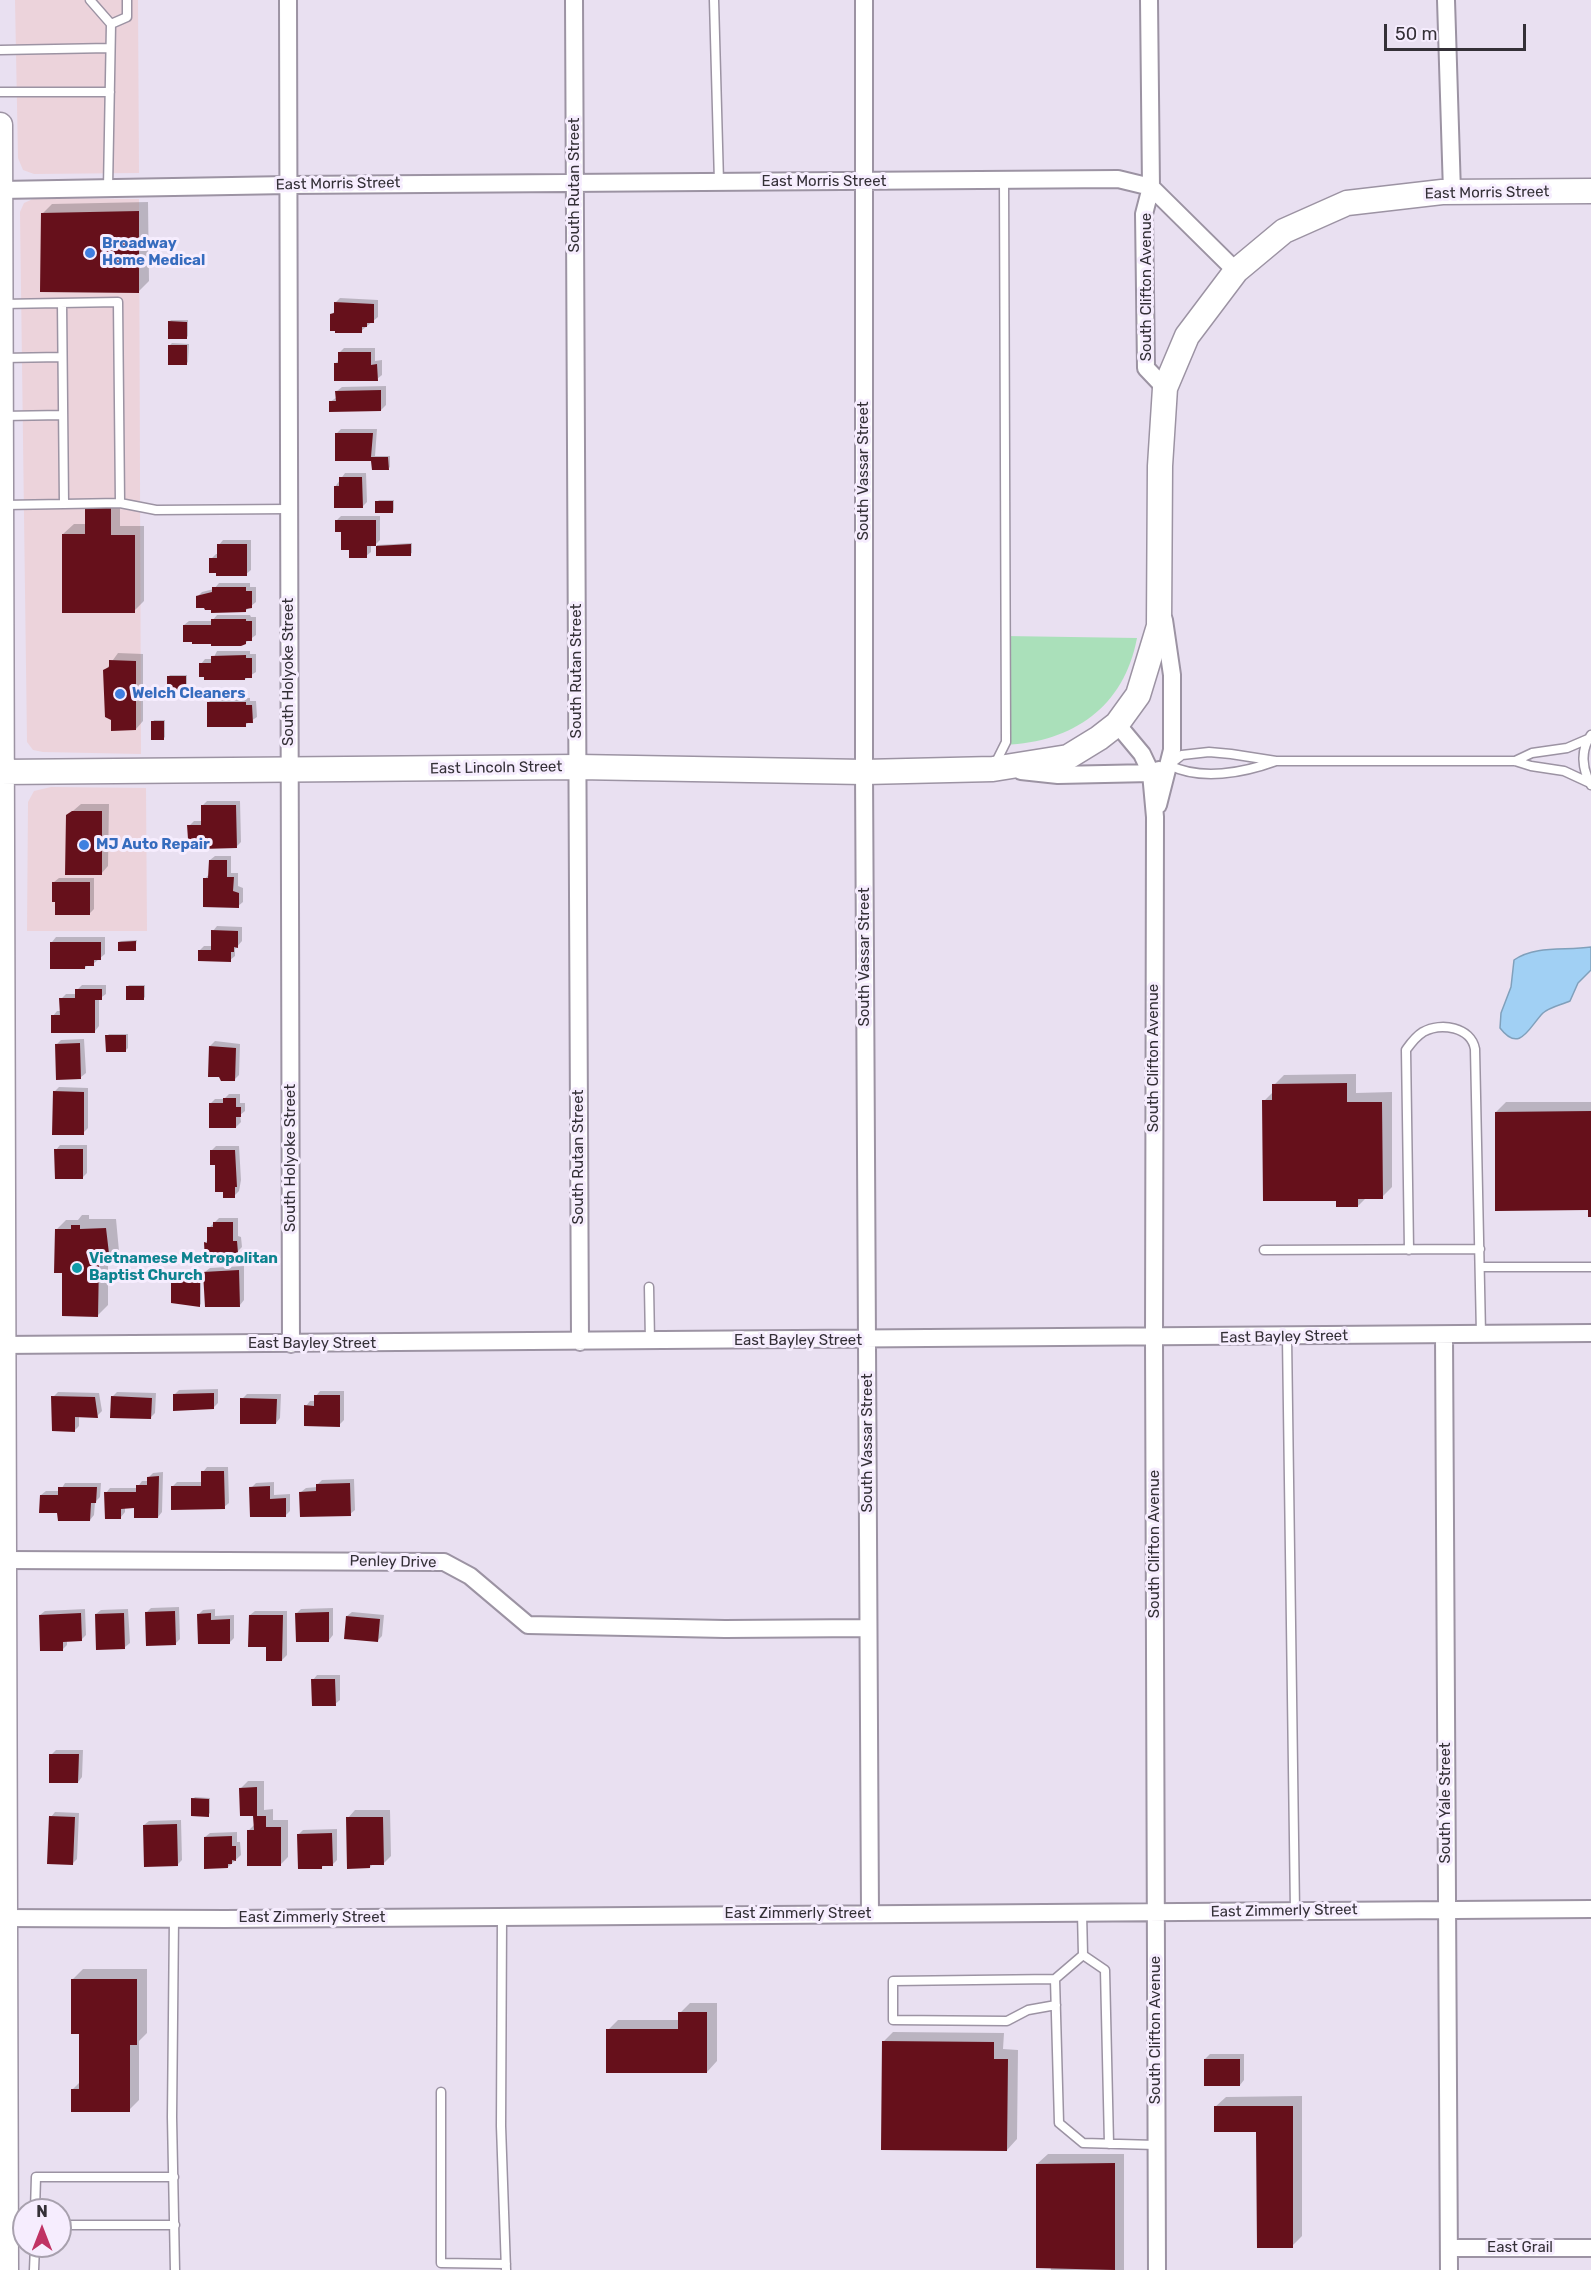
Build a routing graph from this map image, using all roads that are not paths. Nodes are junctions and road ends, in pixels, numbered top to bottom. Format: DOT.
graph roads {
  1 [pos="90,0"];
  2 [pos="127,0"];
  3 [pos="288,0"];
  4 [pos="574,0"];
  5 [pos="714,0"];
  6 [pos="864,0"];
  7 [pos="1149,0"];
  8 [pos="1446,0"];
  9 [pos="111,24"];
  10 [pos="110,48"];
  11 [pos="0,50"];
  12 [pos="0,92"];
  13 [pos="110,92"];
  14 [pos="0,125"];
  15 [pos="1004,180"];
  16 [pos="575,182"];
  17 [pos="719,182"];
  18 [pos="864,182"];
  19 [pos="289,185"];
  20 [pos="1151,187"];
  21 [pos="108,188"];
  22 [pos="0,190"];
  23 [pos="1591,191"];
  24 [pos="1452,192"];
  25 [pos="1236,271"];
  26 [pos="62,303"];
  27 [pos="1,304"];
  28 [pos="62,357"];
  29 [pos="2,358"];
  30 [pos="1165,387"];
  31 [pos="63,415"];
  32 [pos="2,416"];
  33 [pos="120,502"];
  34 [pos="64,504"];
  35 [pos="2,505"];
  36 [pos="289,509"];
  37 [pos="1160,591"];
  38 [pos="1117,724"];
  39 [pos="1589,737"];
  40 [pos="1276,761"];
  41 [pos="1515,761"];
  42 [pos="1168,765"];
  43 [pos="578,767"];
  44 [pos="993,769"];
  45 [pos="289,770"];
  46 [pos="2,772"];
  47 [pos="864,772"];
  48 [pos="1151,773"];
  49 [pos="1590,784"];
  50 [pos="1155,817"];
  51 [pos="1480,1249"];
  52 [pos="1264,1250"];
  53 [pos="1409,1250"];
  54 [pos="1480,1267"];
  55 [pos="1591,1267"];
  56 [pos="649,1287"];
  57 [pos="1591,1333"];
  58 [pos="1481,1334"];
  59 [pos="1444,1335"];
  60 [pos="1287,1337"];
  61 [pos="1154,1338"];
  62 [pos="867,1340"];
  63 [pos="650,1341"];
  64 [pos="580,1342"];
  65 [pos="291,1344"];
  66 [pos="2,1345"];
  67 [pos="5,1560"];
  68 [pos="3,1628"];
  69 [pos="868,1628"];
  70 [pos="1446,1909"];
  71 [pos="1591,1909"];
  72 [pos="1295,1911"];
  73 [pos="1156,1912"];
  74 [pos="1082,1913"];
  75 [pos="870,1914"];
  76 [pos="502,1917"];
  77 [pos="3,1918"];
  78 [pos="174,1918"];
  79 [pos="1083,1955"];
  80 [pos="1055,1978"];
  81 [pos="1056,2005"];
  82 [pos="441,2092"];
  83 [pos="1109,2144"];
  84 [pos="1156,2145"];
  85 [pos="174,2177"];
  86 [pos="35,2198"];
  87 [pos="9,2218"];
  88 [pos="72,2225"];
  89 [pos="175,2225"];
  90 [pos="1591,2247"];
  91 [pos="1449,2248"];
  92 [pos="506,2267"];
  93 [pos="6,2270"];
  94 [pos="175,2270"];
  95 [pos="1157,2270"];
  96 [pos="1449,2270"];
  1 -- 9 [label="lane"];
  2 -- 9 [label="lane"];
  3 -- 19 [label="street, South Holyoke Street"];
  4 -- 16 [label="street, South Rutan Street"];
  5 -- 17 [label="lane"];
  6 -- 18 [label="street, South Vassar Street"];
  7 -- 20 [label="street, South Clifton Avenue"];
  8 -- 24 [label="street"];
  9 -- 10 [label="lane"];
  10 -- 11 [label="lane"];
  10 -- 13 [label="lane"];
  12 -- 13 [label="lane"];
  13 -- 21 [label="lane"];
  14 -- 22 [label="main road"];
  15 -- 18 [label="street, East Morris Street"];
  15 -- 20 [label="street, East Morris Street"];
  15 -- 44 [label="lane"];
  16 -- 17 [label="street, East Morris Street"];
  16 -- 19 [label="street, East Morris Street"];
  16 -- 43 [label="street, South Rutan Street"];
  17 -- 18 [label="street, East Morris Street"];
  18 -- 47 [label="street, South Vassar Street"];
  19 -- 21 [label="street, East Morris Street"];
  19 -- 36 [label="street, South Holyoke Street"];
  20 -- 25 [label="street"];
  20 -- 30 [label="street, South Clifton Avenue"];
  21 -- 22 [label="street, East Morris Street"];
  22 -- 27 [label="main road"];
  23 -- 24 [label="main road, East Morris Street"];
  24 -- 25 [label="main road, East Morris Street"];
  25 -- 30 [label="main road, South Clifton Avenue"];
  26 -- 27 [label="lane"];
  26 -- 28 [label="lane"];
  26 -- 33 [label="lane"];
  27 -- 29 [label="main road"];
  28 -- 29 [label="lane"];
  28 -- 31 [label="lane"];
  29 -- 32 [label="main road"];
  30 -- 37 [label="main road, South Clifton Avenue"];
  31 -- 32 [label="lane"];
  31 -- 34 [label="lane"];
  32 -- 35 [label="main road"];
  33 -- 34 [label="lane"];
  33 -- 36 [label="lane"];
  34 -- 35 [label="lane"];
  35 -- 46 [label="main road"];
  36 -- 45 [label="street, South Holyoke Street"];
  37 -- 38 [label="main road, South Clifton Avenue"];
  37 -- 42 [label="street, South Clifton Avenue"];
  38 -- 44 [label="main road, East Lincoln Street"];
  38 -- 48 [label="street, South Clifton Avenue"];
  39 -- 41 [label="lane"];
  39 -- 49 [label="lane"];
  40 -- 41 [label="lane"];
  40 -- 42 [label="lane"];
  40 -- 42 [label="lane"];
  41 -- 49 [label="lane"];
  42 -- 48 [label="street, East Lincoln Street"];
  42 -- 50 [label="street, South Clifton Avenue"];
  43 -- 45 [label="main road, East Lincoln Street"];
  43 -- 47 [label="main road, East Lincoln Street"];
  43 -- 64 [label="street, South Rutan Street"];
  44 -- 47 [label="main road, East Lincoln Street"];
  44 -- 48 [label="street, East Lincoln Street"];
  45 -- 46 [label="main road, East Lincoln Street"];
  45 -- 65 [label="street, South Holyoke Street"];
  46 -- 66 [label="main road"];
  47 -- 62 [label="street, South Vassar Street"];
  48 -- 50 [label="street, South Clifton Avenue"];
  50 -- 61 [label="street, South Clifton Avenue"];
  51 -- 53 [label="lane"];
  51 -- 53 [label="lane"];
  51 -- 54 [label="lane"];
  52 -- 53 [label="lane"];
  54 -- 55 [label="lane"];
  54 -- 58 [label="lane"];
  56 -- 63 [label="lane"];
  57 -- 58 [label="street, East Bayley Street"];
  58 -- 59 [label="street, East Bayley Street"];
  59 -- 60 [label="street, East Bayley Street"];
  59 -- 70 [label="street, South Yale Street"];
  60 -- 61 [label="street, East Bayley Street"];
  60 -- 72 [label="lane"];
  61 -- 62 [label="street, East Bayley Street"];
  61 -- 73 [label="street, South Clifton Avenue"];
  62 -- 63 [label="street, East Bayley Street"];
  62 -- 69 [label="street, South Vassar Street"];
  63 -- 64 [label="street, East Bayley Street"];
  64 -- 65 [label="street, East Bayley Street"];
  65 -- 66 [label="street, East Bayley Street"];
  66 -- 67 [label="main road"];
  67 -- 68 [label="main road"];
  67 -- 69 [label="street, Penley Drive"];
  68 -- 77 [label="main road"];
  69 -- 75 [label="street, South Vassar Street"];
  70 -- 71 [label="street, East Zimmerly Street"];
  70 -- 72 [label="street, East Zimmerly Street"];
  70 -- 91 [label="street, South Yale Street"];
  72 -- 73 [label="street, East Zimmerly Street"];
  73 -- 74 [label="street, East Zimmerly Street"];
  73 -- 84 [label="street, South Clifton Avenue"];
  74 -- 75 [label="street, East Zimmerly Street"];
  74 -- 79 [label="lane"];
  75 -- 76 [label="street, East Zimmerly Street"];
  76 -- 78 [label="street, East Zimmerly Street"];
  76 -- 92 [label="lane"];
  77 -- 78 [label="street, East Zimmerly Street"];
  77 -- 87 [label="main road"];
  78 -- 85 [label="lane"];
  79 -- 80 [label="lane"];
  79 -- 83 [label="lane"];
  80 -- 81 [label="lane"];
  80 -- 81 [label="lane"];
  81 -- 83 [label="lane"];
  82 -- 92 [label="lane"];
  83 -- 84 [label="lane"];
  84 -- 95 [label="street, South Clifton Avenue"];
  85 -- 86 [label="lane"];
  85 -- 89 [label="lane"];
  87 -- 93 [label="main road"];
  88 -- 89 [label="lane"];
  89 -- 94 [label="lane"];
  90 -- 91 [label="street, East Grail"];
  91 -- 96 [label="street, South Yale Street"];
}
